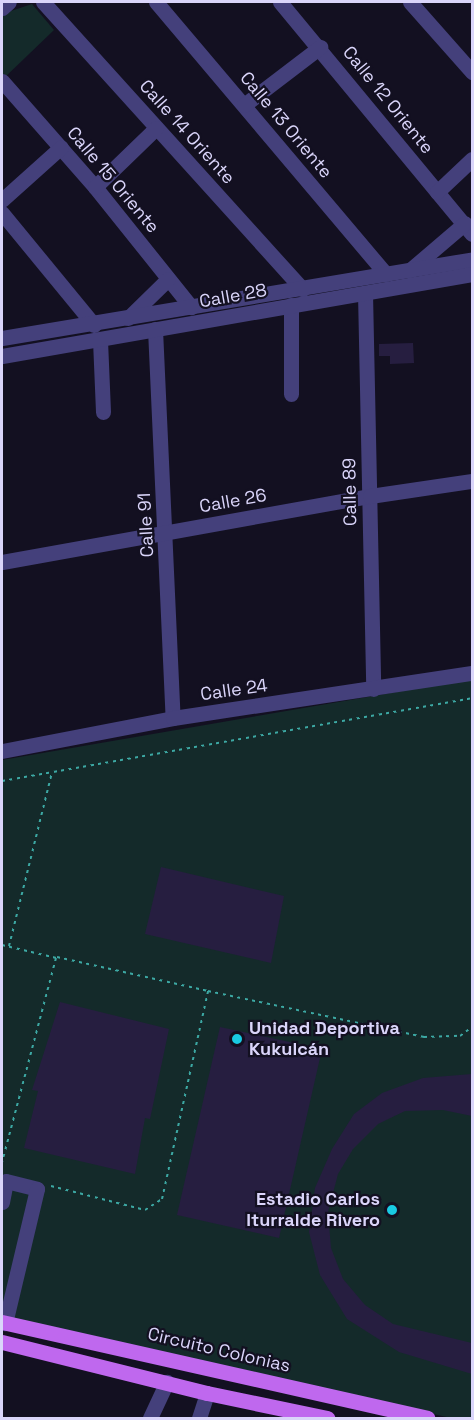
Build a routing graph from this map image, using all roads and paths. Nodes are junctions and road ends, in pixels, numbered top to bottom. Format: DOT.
graph roads {
  1 [pos="9,2"];
  2 [pos="43,2"];
  3 [pos="156,2"];
  4 [pos="280,2"];
  5 [pos="410,2"];
  6 [pos="2,8"];
  7 [pos="320,47"];
  8 [pos="470,64"];
  9 [pos="2,81"];
  10 [pos="244,105"];
  11 [pos="156,128"];
  12 [pos="61,147"];
  13 [pos="472,159"];
  14 [pos="95,187"];
  15 [pos="436,192"];
  16 [pos="2,200"];
  17 [pos="2,213"];
  18 [pos="469,228"];
  19 [pos="472,259"];
  20 [pos="410,271"];
  21 [pos="386,274"];
  22 [pos="472,274"];
  23 [pos="168,279"];
  24 [pos="302,289"];
  25 [pos="365,293"];
  26 [pos="291,305"];
  27 [pos="191,307"];
  28 [pos="128,318"];
  29 [pos="94,325"];
  30 [pos="155,329"];
  31 [pos="2,338"];
  32 [pos="100,340"];
  33 [pos="2,356"];
  34 [pos="291,394"];
  35 [pos="103,411"];
  36 [pos="472,481"];
  37 [pos="370,496"];
  38 [pos="166,533"];
  39 [pos="2,562"];
  40 [pos="472,673"];
  41 [pos="374,689"];
  42 [pos="472,698"];
  43 [pos="173,718"];
  44 [pos="2,751"];
  45 [pos="52,772"];
  46 [pos="2,781"];
  47 [pos="2,945"];
  48 [pos="9,946"];
  49 [pos="208,991"];
  50 [pos="472,1027"];
  51 [pos="2,1162"];
  52 [pos="46,1184"];
  53 [pos="2,1202"];
  54 [pos="3,1322"];
  55 [pos="2,1341"];
  56 [pos="167,1383"];
  57 [pos="207,1393"];
  58 [pos="289,1414"];
  59 [pos="150,1419"];
  60 [pos="199,1419"];
  61 [pos="327,1419"];
  62 [pos="427,1419"];
  1 -- 6 [label="street"];
  2 -- 11 [label="street, Calle 14 Oriente"];
  3 -- 10 [label="street, Calle 13 Oriente"];
  4 -- 7 [label="street, Calle 12 Oriente"];
  5 -- 8 [label="street"];
  7 -- 10 [label="street"];
  7 -- 15 [label="street, Calle 12 Oriente"];
  9 -- 12 [label="street, Calle 15 Oriente"];
  10 -- 21 [label="street, Calle 13 Oriente"];
  11 -- 14 [label="street"];
  11 -- 24 [label="street, Calle 14 Oriente"];
  12 -- 14 [label="street, Calle 15 Oriente"];
  12 -- 16 [label="street"];
  13 -- 15 [label="street"];
  14 -- 23 [label="street, Calle 15 Oriente"];
  15 -- 18 [label="street, Calle 12 Oriente"];
  17 -- 29 [label="street"];
  18 -- 20 [label="street, Calle 12 Oriente"];
  19 -- 20 [label="street, Calle 28"];
  20 -- 21 [label="street, Calle 28"];
  21 -- 24 [label="street, Calle 28"];
  22 -- 25 [label="street, Calle 28"];
  23 -- 27 [label="street, Calle 15 Oriente"];
  23 -- 28 [label="street"];
  24 -- 27 [label="street, Calle 28"];
  25 -- 26 [label="street, Calle 28"];
  25 -- 37 [label="street, Calle 89"];
  26 -- 30 [label="street, Calle 28"];
  26 -- 34 [label="street"];
  27 -- 28 [label="street, Calle 28"];
  28 -- 29 [label="street, Calle 28"];
  29 -- 31 [label="street, Calle 28"];
  30 -- 32 [label="street, Calle 28"];
  30 -- 38 [label="street, Calle 91"];
  32 -- 33 [label="street, Calle 28"];
  32 -- 35 [label="street"];
  36 -- 37 [label="street, Calle 26"];
  37 -- 38 [label="street, Calle 26"];
  37 -- 41 [label="street, Calle 89"];
  38 -- 39 [label="street, Calle 26"];
  38 -- 43 [label="street, Calle 91"];
  40 -- 41 [label="street, Calle 24"];
  41 -- 43 [label="street, Calle 24"];
  42 -- 45 [label="path"];
  43 -- 44 [label="street, Calle 24"];
  45 -- 46 [label="path"];
  45 -- 48 [label="path"];
  47 -- 48 [label="path"];
  47 -- 51 [label="path"];
  48 -- 49 [label="path"];
  49 -- 50 [label="path"];
  49 -- 52 [label="path"];
  53 -- 54 [label="street"];
  54 -- 62 [label="main road, Circuito Colonias"];
  55 -- 56 [label="main road"];
  56 -- 57 [label="main road"];
  56 -- 59 [label="street"];
  57 -- 58 [label="main road"];
  57 -- 60 [label="street"];
  58 -- 61 [label="main road"];
}
